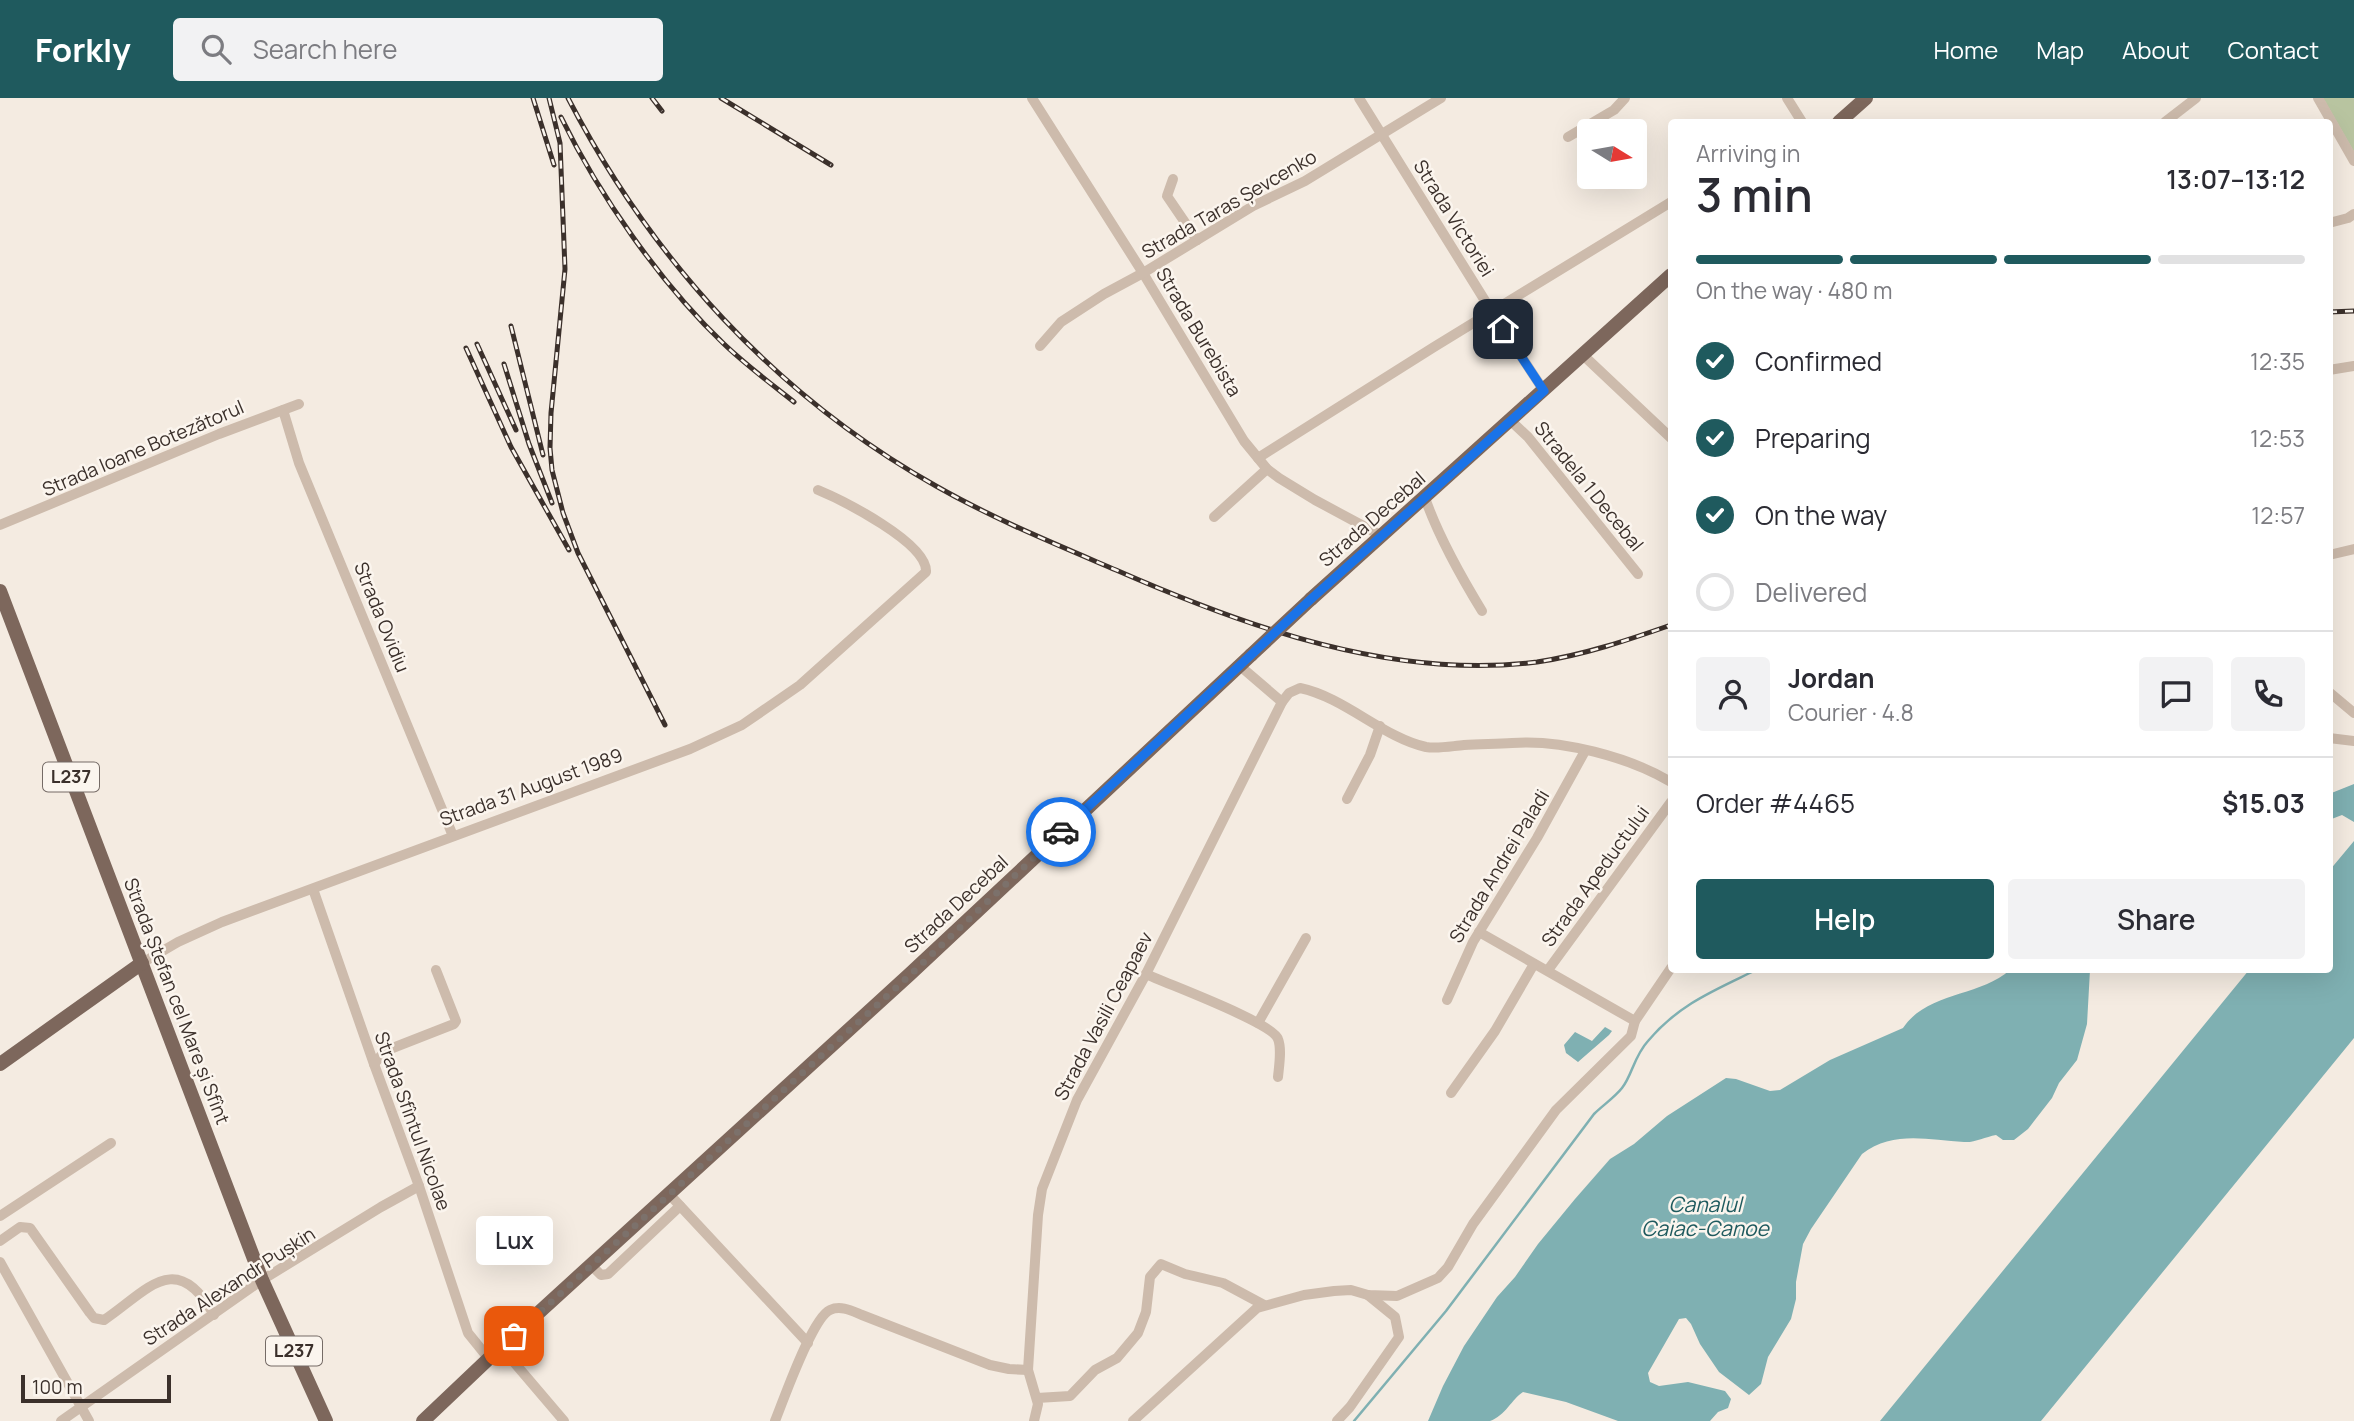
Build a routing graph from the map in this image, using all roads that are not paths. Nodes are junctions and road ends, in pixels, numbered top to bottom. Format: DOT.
graph roads {
  1 [pos="1032,98"];
  2 [pos="1359,98"];
  3 [pos="1441,98"];
  4 [pos="1625,98"];
  5 [pos="1787,98"];
  6 [pos="1866,98"];
  7 [pos="2196,98"];
  8 [pos="2318,98"];
  9 [pos="1798,119"];
  10 [pos="1842,119"];
  11 [pos="2169,119"];
  12 [pos="2330,119"];
  13 [pos="2333,124"];
  14 [pos="1382,135"];
  15 [pos="1569,137"];
  16 [pos="2354,161"];
  17 [pos="1173,179"];
  18 [pos="1668,204"];
  19 [pos="2354,214"];
  20 [pos="2333,222"];
  21 [pos="1197,240"];
  22 [pos="1143,273"];
  23 [pos="1668,278"];
  24 [pos="1492,312"];
  25 [pos="1040,346"];
  26 [pos="1583,355"];
  27 [pos="2354,366"];
  28 [pos="2333,369"];
  29 [pos="1544,391"];
  30 [pos="299,404"];
  31 [pos="283,410"];
  32 [pos="1511,421"];
  33 [pos="1668,435"];
  34 [pos="1258,458"];
  35 [pos="1267,469"];
  36 [pos="817,490"];
  37 [pos="1425,498"];
  38 [pos="1214,517"];
  39 [pos="0,525"];
  40 [pos="1382,536"];
  41 [pos="2354,549"];
  42 [pos="2333,554"];
  43 [pos="1638,574"];
  44 [pos="0,591"];
  45 [pos="1482,611"];
  46 [pos="1240,666"];
  47 [pos="2333,695"];
  48 [pos="1282,702"];
  49 [pos="2354,713"];
  50 [pos="1380,726"];
  51 [pos="2333,738"];
  52 [pos="2354,741"];
  53 [pos="1585,751"];
  54 [pos="1668,780"];
  55 [pos="1347,799"];
  56 [pos="1668,806"];
  57 [pos="453,836"];
  58 [pos="313,889"];
  59 [pos="1479,932"];
  60 [pos="1306,938"];
  61 [pos="142,963"];
  62 [pos="1534,964"];
  63 [pos="436,970"];
  64 [pos="1548,970"];
  65 [pos="1668,972"];
  66 [pos="1146,974"];
  67 [pos="1447,1000"];
  68 [pos="1635,1021"];
  69 [pos="1258,1023"];
  70 [pos="374,1064"];
  71 [pos="0,1065"];
  72 [pos="1278,1077"];
  73 [pos="1451,1093"];
  74 [pos="111,1143"];
  75 [pos="419,1186"];
  76 [pos="669,1194"];
  77 [pos="680,1206"];
  78 [pos="0,1216"];
  79 [pos="0,1241"];
  80 [pos="0,1262"];
  81 [pos="591,1265"];
  82 [pos="262,1280"];
  83 [pos="1368,1295"];
  84 [pos="1267,1306"];
  85 [pos="214,1315"];
  86 [pos="808,1343"];
  87 [pos="501,1347"];
  88 [pos="489,1359"];
  89 [pos="1028,1370"];
  90 [pos="1037,1398"];
  91 [pos="81,1407"];
  92 [pos="61,1421"];
  93 [pos="89,1421"];
  94 [pos="326,1421"];
  95 [pos="423,1421"];
  96 [pos="564,1421"];
  97 [pos="775,1421"];
  98 [pos="1034,1421"];
  99 [pos="1133,1421"];
  100 [pos="1337,1421"];
  1 -- 22 [label="street, Strada Burebista"];
  2 -- 14 [label="street, Strada Victoriei"];
  3 -- 14 [label="street, Strada Taras Șevcenko"];
  4 -- 15 [label="street"];
  5 -- 9 [label="street"];
  6 -- 10 [label="main road"];
  7 -- 11 [label="street"];
  8 -- 12 [label="street"];
  13 -- 16 [label="street"];
  14 -- 21 [label="street, Strada Taras Șevcenko"];
  14 -- 24 [label="street, Strada Victoriei"];
  17 -- 21 [label="street"];
  18 -- 24 [label="street"];
  19 -- 20 [label="street"];
  21 -- 22 [label="street, Strada Taras Șevcenko"];
  22 -- 25 [label="street, Strada Taras Șevcenko"];
  22 -- 34 [label="street, Strada Burebista"];
  23 -- 26 [label="main road, Strada Decebal"];
  24 -- 29 [label="street, Strada Victoriei"];
  24 -- 34 [label="street"];
  26 -- 29 [label="main road, Strada Decebal"];
  26 -- 33 [label="street"];
  27 -- 28 [label="street"];
  29 -- 32 [label="main road, Strada Decebal"];
  30 -- 31 [label="street, Strada Ioane Botezătorul"];
  31 -- 39 [label="street, Strada Ioane Botezătorul"];
  31 -- 57 [label="street, Strada Ovidiu"];
  32 -- 37 [label="main road, Strada Decebal"];
  32 -- 43 [label="street, Stradela 1 Decebal"];
  34 -- 35 [label="street, Strada Burebista"];
  35 -- 38 [label="street"];
  35 -- 40 [label="street, Strada Burebista"];
  36 -- 57 [label="street, Strada 31 August 1989"];
  37 -- 40 [label="main road, Strada Decebal"];
  37 -- 45 [label="street"];
  40 -- 46 [label="main road, Strada Decebal, bridge"];
  41 -- 42 [label="street"];
  44 -- 61 [label="main road, Strada Ștefan cel Mare și Sfînt / L237"];
  46 -- 48 [label="street"];
  46 -- 76 [label="main road, Strada Decebal"];
  47 -- 49 [label="street"];
  48 -- 50 [label="street"];
  48 -- 66 [label="street, Strada Vasili Ceapaev"];
  50 -- 53 [label="street"];
  50 -- 55 [label="street"];
  51 -- 52 [label="street"];
  53 -- 54 [label="street"];
  53 -- 59 [label="street, Strada Andrei Paladi"];
  56 -- 64 [label="street, Strada Apeductului"];
  57 -- 58 [label="street, Strada 31 August 1989"];
  58 -- 61 [label="street, Strada 31 August 1989"];
  58 -- 70 [label="street, Strada Sfîntul Nicolae"];
  59 -- 62 [label="street"];
  59 -- 67 [label="street, Strada Andrei Paladi"];
  60 -- 69 [label="street"];
  61 -- 71 [label="main road, Strada 31 August 1989"];
  61 -- 82 [label="main road, Strada Ștefan cel Mare și Sfînt / L237"];
  62 -- 64 [label="street"];
  62 -- 73 [label="street, Strada Apeductului"];
  63 -- 70 [label="street"];
  64 -- 68 [label="street"];
  65 -- 68 [label="street"];
  66 -- 69 [label="street"];
  66 -- 89 [label="street, Strada Vasili Ceapaev"];
  68 -- 83 [label="street"];
  69 -- 72 [label="street"];
  70 -- 75 [label="street, Strada Sfîntul Nicolae"];
  74 -- 78 [label="street"];
  75 -- 82 [label="street, Strada Alexandr Pușkin"];
  75 -- 88 [label="street, Strada Sfîntul Nicolae"];
  76 -- 77 [label="street"];
  76 -- 81 [label="main road, Strada Decebal"];
  77 -- 81 [label="street"];
  77 -- 86 [label="street"];
  79 -- 85 [label="street"];
  80 -- 91 [label="street"];
  81 -- 87 [label="main road, Strada Decebal"];
  82 -- 85 [label="street, Strada Alexandr Pușkin"];
  82 -- 94 [label="main road, Strada Ștefan cel Mare și Sfînt / L237"];
  83 -- 84 [label="street"];
  83 -- 100 [label="street"];
  84 -- 90 [label="street"];
  84 -- 99 [label="street"];
  85 -- 91 [label="street, Strada Alexandr Pușkin"];
  86 -- 89 [label="street"];
  86 -- 97 [label="street"];
  87 -- 88 [label="main road, Strada Decebal"];
  87 -- 96 [label="street"];
  88 -- 95 [label="main road, Strada Decebal"];
  89 -- 90 [label="street, Strada Vasili Ceapaev"];
  90 -- 98 [label="street, Strada Vasili Ceapaev"];
  91 -- 92 [label="street, Strada Alexandr Pușkin"];
  91 -- 93 [label="street"];
}
